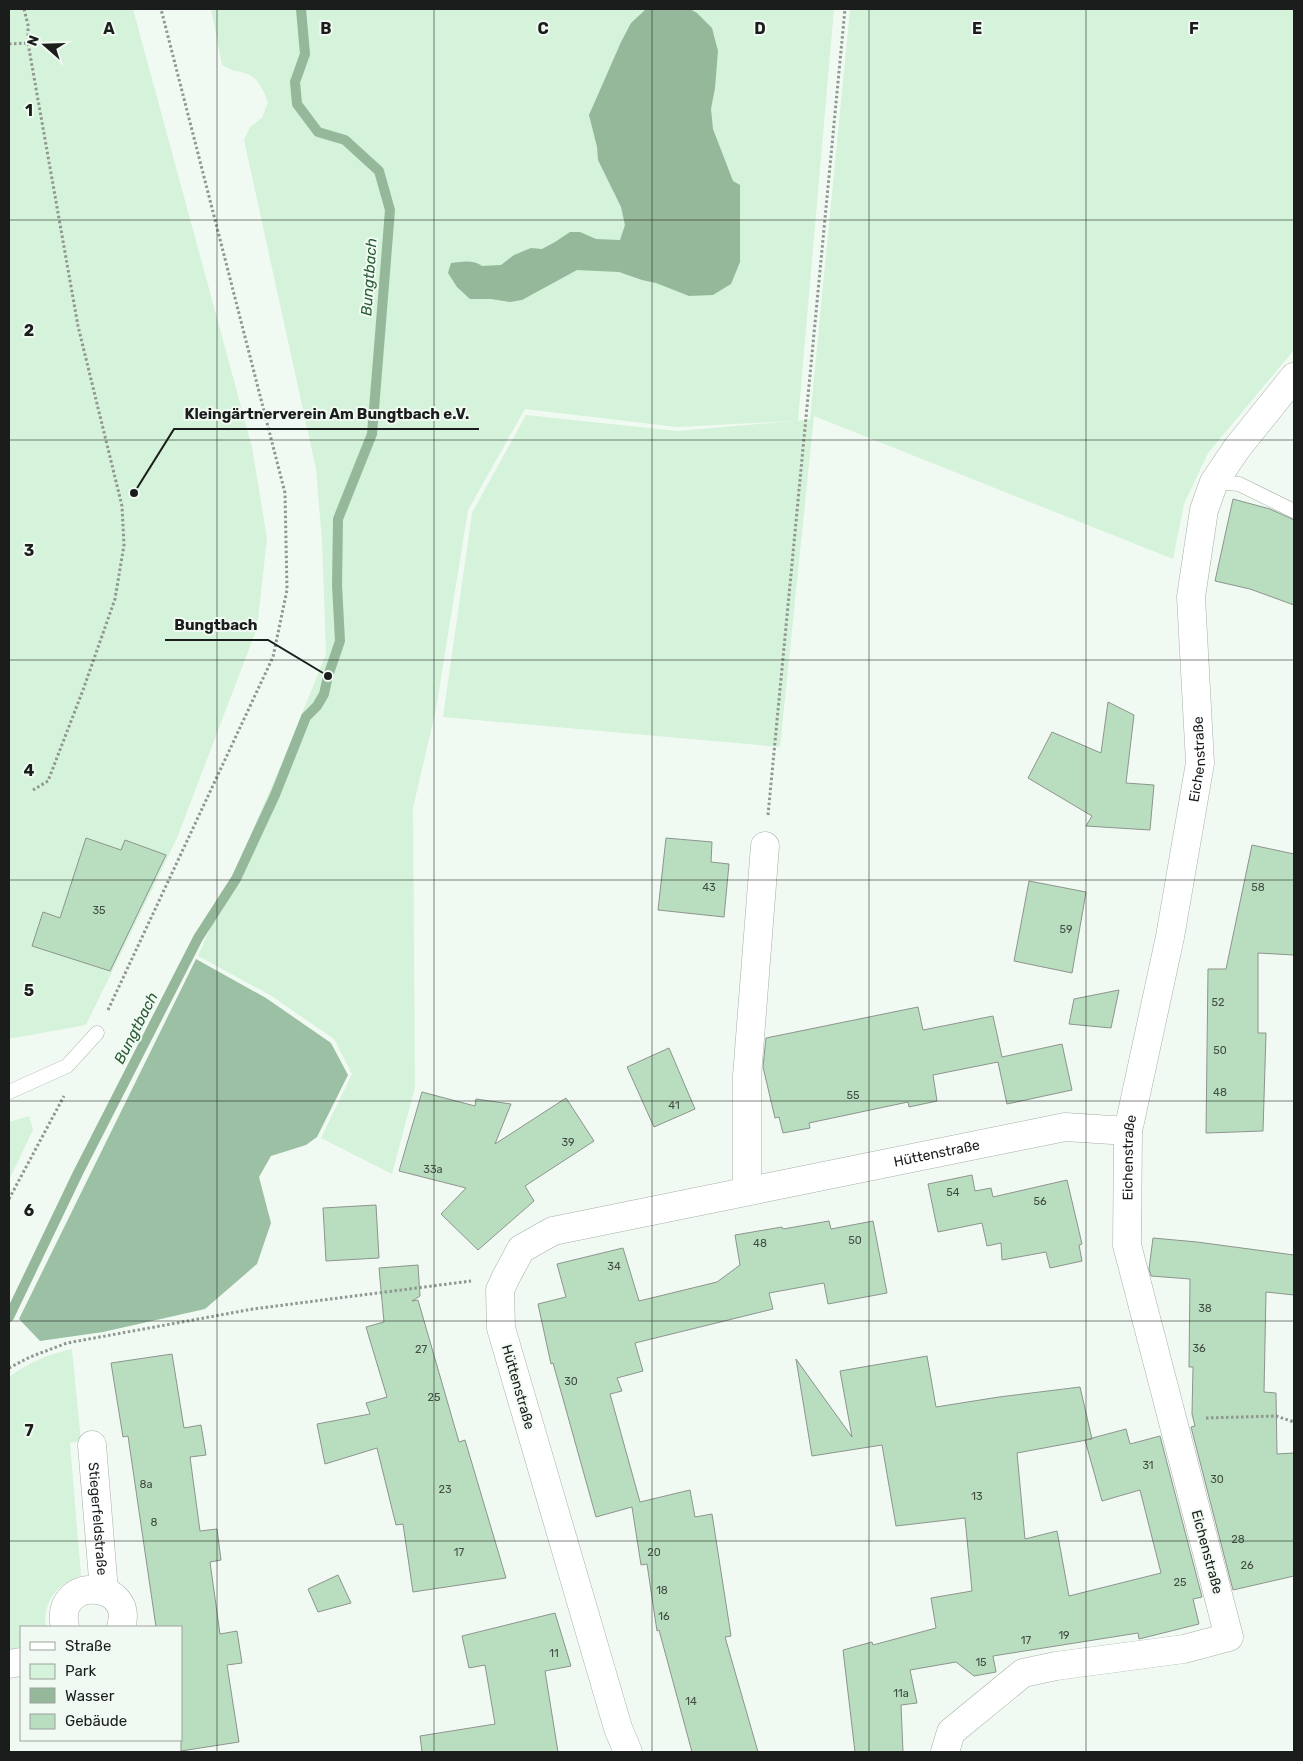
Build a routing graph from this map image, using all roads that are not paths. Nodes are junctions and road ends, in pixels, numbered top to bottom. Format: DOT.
graph roads {
  1 [pos="1294,377"];
  2 [pos="1214,482"];
  3 [pos="1294,511"];
  4 [pos="765,846"];
  5 [pos="97,1033"];
  6 [pos="9,1092"];
  7 [pos="1128,1132"];
  8 [pos="747,1191"];
  9 [pos="92,1445"];
  10 [pos="104,1591"];
  11 [pos="65,1626"];
  12 [pos="121,1626"];
  13 [pos="628,1752"];
  14 [pos="945,1752"];
  1 -- 2 [label="street, Eichenstraße"];
  2 -- 3 [label="lane"];
  2 -- 7 [label="street, Eichenstraße"];
  4 -- 8 [label="street"];
  5 -- 6 [label="lane"];
  7 -- 8 [label="street, Hüttenstraße"];
  7 -- 14 [label="street, Eichenstraße"];
  8 -- 13 [label="street, Hüttenstraße"];
  9 -- 10 [label="street, Stiegerfeldstraße"];
  10 -- 11 [label="street, Stiegerfeldstraße"];
  10 -- 12 [label="street, Stiegerfeldstraße"];
}
